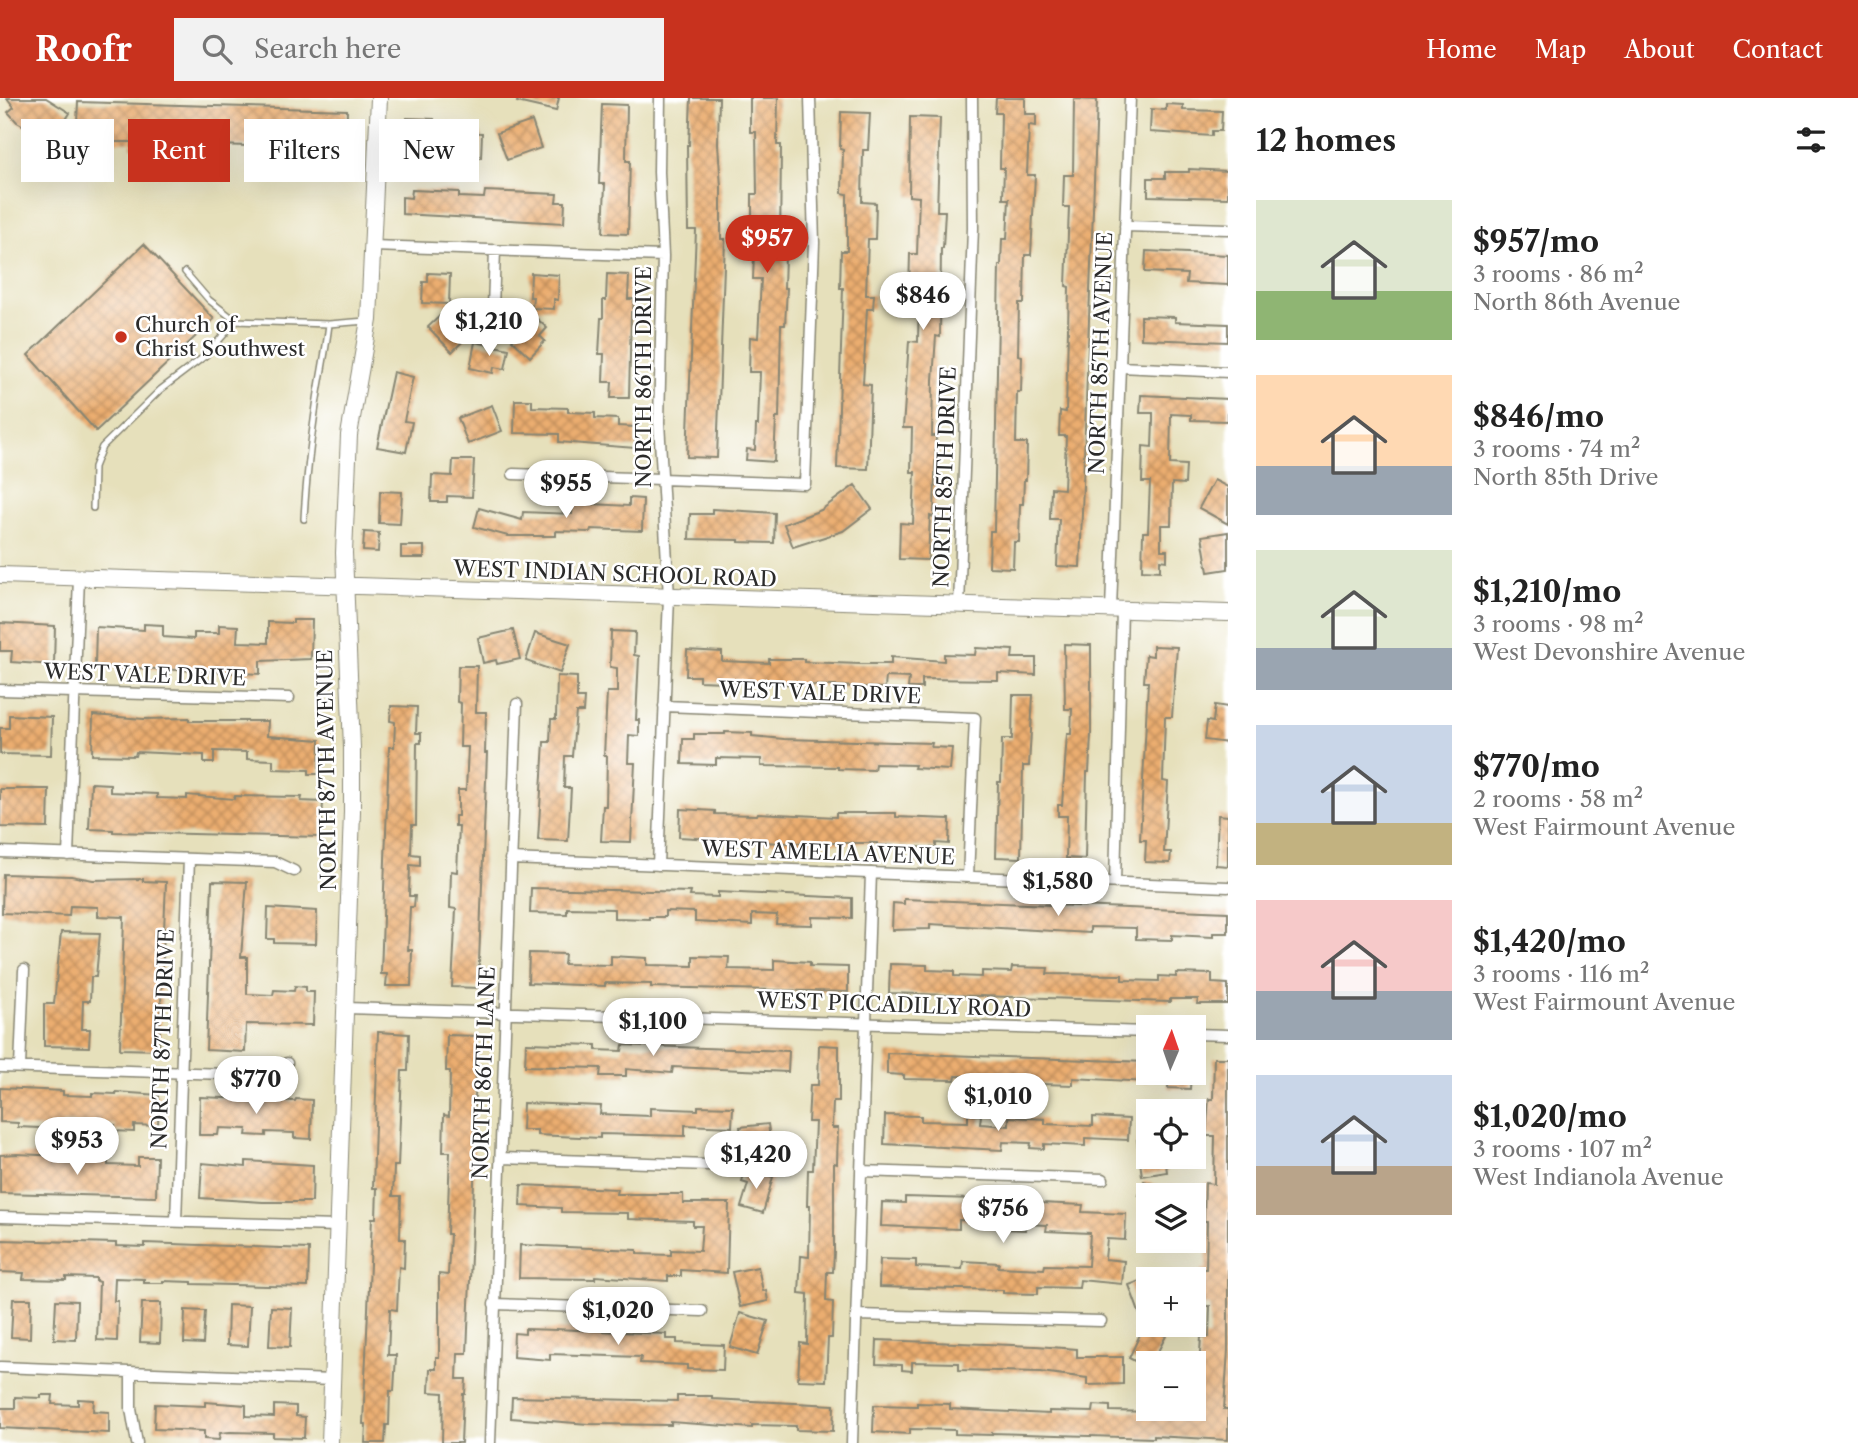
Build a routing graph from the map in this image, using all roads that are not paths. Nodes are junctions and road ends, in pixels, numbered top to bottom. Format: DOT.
graph roads {
  1 [pos="379,98"];
  2 [pos="660,98"];
  3 [pos="810,98"];
  4 [pos="972,98"];
  5 [pos="1130,98"];
  6 [pos="1125,226"];
  7 [pos="1228,229"];
  8 [pos="372,246"];
  9 [pos="495,250"];
  10 [pos="663,256"];
  11 [pos="185,272"];
  12 [pos="493,308"];
  13 [pos="369,320"];
  14 [pos="236,321"];
  15 [pos="328,324"];
  16 [pos="1120,368"];
  17 [pos="1228,372"];
  18 [pos="513,474"];
  19 [pos="661,478"];
  20 [pos="93,508"];
  21 [pos="304,519"];
  22 [pos="0,575"];
  23 [pos="79,578"];
  24 [pos="344,586"];
  25 [pos="669,597"];
  26 [pos="960,606"];
  27 [pos="1116,609"];
  28 [pos="1228,613"];
  29 [pos="0,690"];
  30 [pos="75,692"];
  31 [pos="289,698"];
  32 [pos="517,704"];
  33 [pos="664,706"];
  34 [pos="0,852"];
  35 [pos="68,855"];
  36 [pos="189,859"];
  37 [pos="510,859"];
  38 [pos="658,865"];
  39 [pos="294,871"];
  40 [pos="871,873"];
  41 [pos="968,877"];
  42 [pos="1115,883"];
  43 [pos="1228,887"];
  44 [pos="24,971"];
  45 [pos="346,1008"];
  46 [pos="506,1013"];
  47 [pos="866,1024"];
  48 [pos="1136,1032"];
  49 [pos="1206,1034"];
  50 [pos="1228,1035"];
  51 [pos="286,1063"];
  52 [pos="0,1067"];
  53 [pos="20,1067"];
  54 [pos="180,1073"];
  55 [pos="501,1158"];
  56 [pos="708,1165"];
  57 [pos="861,1171"];
  58 [pos="1103,1179"];
  59 [pos="0,1217"];
  60 [pos="176,1221"];
  61 [pos="337,1226"];
  62 [pos="494,1304"];
  63 [pos="702,1311"];
  64 [pos="856,1315"];
  65 [pos="1101,1321"];
  66 [pos="0,1367"];
  67 [pos="131,1372"];
  68 [pos="332,1380"];
  69 [pos="137,1443"];
  70 [pos="330,1443"];
  71 [pos="490,1443"];
  72 [pos="852,1443"];
  1 -- 8 [label="street, NORTH 87TH AVENUE"];
  2 -- 10 [label="street, NORTH 86TH DRIVE"];
  3 -- 19 [label="street"];
  4 -- 26 [label="street, NORTH 85TH DRIVE"];
  5 -- 6 [label="street, NORTH 85TH AVENUE"];
  6 -- 7 [label="street"];
  6 -- 16 [label="street, NORTH 85TH AVENUE"];
  8 -- 9 [label="street"];
  8 -- 13 [label="street, NORTH 87TH AVENUE"];
  9 -- 10 [label="street"];
  9 -- 12 [label="street"];
  10 -- 19 [label="street, NORTH 86TH DRIVE"];
  11 -- 14 [label="lane"];
  13 -- 15 [label="lane"];
  13 -- 24 [label="street, NORTH 87TH AVENUE"];
  14 -- 15 [label="lane"];
  14 -- 20 [label="lane"];
  15 -- 21 [label="lane"];
  16 -- 17 [label="street"];
  16 -- 27 [label="street, NORTH 85TH AVENUE"];
  18 -- 19 [label="street"];
  19 -- 25 [label="street, NORTH 86TH DRIVE"];
  22 -- 23 [label="street, WEST INDIAN SCHOOL ROAD"];
  23 -- 24 [label="street, WEST INDIAN SCHOOL ROAD"];
  23 -- 30 [label="street"];
  24 -- 25 [label="street, WEST INDIAN SCHOOL ROAD"];
  24 -- 45 [label="street, NORTH 87TH AVENUE"];
  25 -- 26 [label="street, WEST INDIAN SCHOOL ROAD"];
  25 -- 33 [label="street, NORTH 86TH DRIVE"];
  26 -- 27 [label="street, WEST INDIAN SCHOOL ROAD"];
  27 -- 28 [label="street, WEST INDIAN SCHOOL ROAD"];
  27 -- 42 [label="street, NORTH 85TH AVENUE"];
  29 -- 30 [label="street, WEST VALE DRIVE"];
  30 -- 31 [label="street, WEST VALE DRIVE"];
  30 -- 35 [label="street"];
  32 -- 37 [label="street, NORTH 86TH LANE"];
  33 -- 38 [label="street, NORTH 86TH DRIVE"];
  33 -- 41 [label="street, WEST VALE DRIVE"];
  34 -- 35 [label="street"];
  35 -- 36 [label="street"];
  36 -- 39 [label="street"];
  36 -- 54 [label="street, NORTH 87TH DRIVE"];
  37 -- 38 [label="street, WEST AMELIA AVENUE"];
  37 -- 46 [label="street, NORTH 86TH LANE"];
  38 -- 40 [label="street, WEST AMELIA AVENUE"];
  40 -- 41 [label="street, WEST AMELIA AVENUE"];
  40 -- 47 [label="street"];
  41 -- 42 [label="street, WEST AMELIA AVENUE"];
  42 -- 43 [label="street, WEST AMELIA AVENUE"];
  44 -- 53 [label="street"];
  45 -- 46 [label="street, WEST PICCADILLY ROAD"];
  45 -- 61 [label="street, NORTH 87TH AVENUE"];
  46 -- 47 [label="street, WEST PICCADILLY ROAD"];
  46 -- 55 [label="street, NORTH 86TH LANE"];
  47 -- 48 [label="street, WEST PICCADILLY ROAD"];
  47 -- 57 [label="street"];
  49 -- 50 [label="street"];
  51 -- 54 [label="street"];
  52 -- 53 [label="street"];
  53 -- 54 [label="street"];
  54 -- 60 [label="street, NORTH 87TH DRIVE"];
  55 -- 56 [label="street"];
  55 -- 62 [label="street, NORTH 86TH LANE"];
  57 -- 58 [label="street"];
  57 -- 64 [label="street"];
  59 -- 60 [label="street"];
  60 -- 61 [label="street"];
  61 -- 68 [label="street, NORTH 87TH AVENUE"];
  62 -- 63 [label="street"];
  62 -- 71 [label="street, NORTH 86TH LANE"];
  64 -- 65 [label="street"];
  64 -- 72 [label="street"];
  66 -- 67 [label="street"];
  67 -- 68 [label="street"];
  67 -- 69 [label="street"];
  68 -- 70 [label="street, NORTH 87TH AVENUE"];
}
